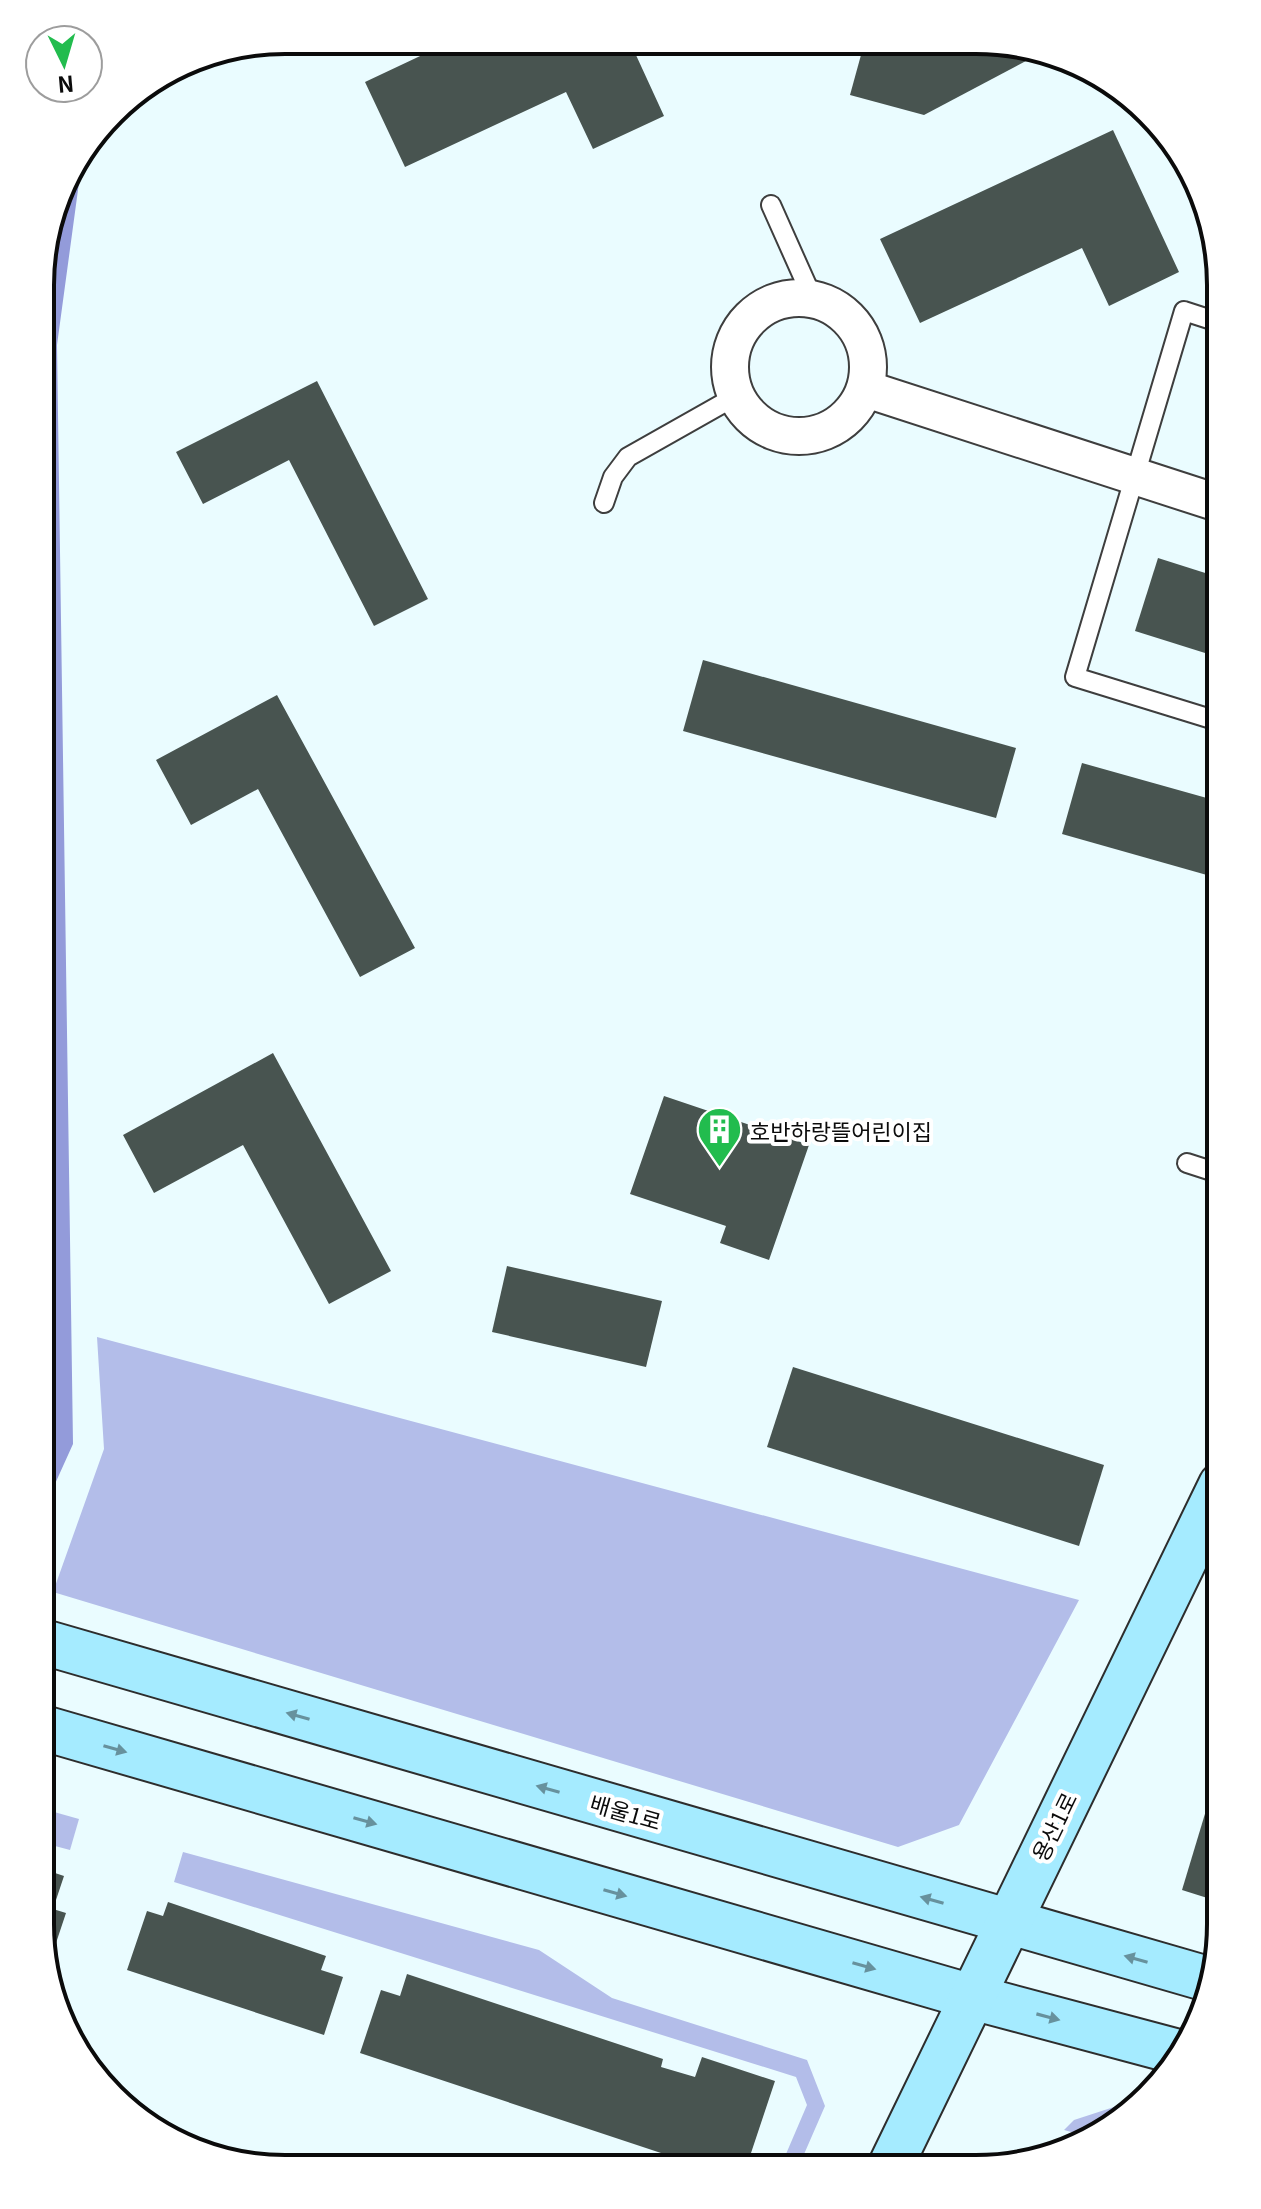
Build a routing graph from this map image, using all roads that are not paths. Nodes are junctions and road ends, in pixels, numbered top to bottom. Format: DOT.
graph roads {
  1 [pos="771,205"];
  2 [pos="813,299"];
  3 [pos="1207,318"];
  4 [pos="866,389"];
  5 [pos="736,396"];
  6 [pos="1134,476"];
  7 [pos="1207,499"];
  8 [pos="604,503"];
  9 [pos="1207,718"];
  10 [pos="1187,1163"];
  11 [pos="1207,1169"];
  12 [pos="1207,1514"];
  13 [pos="54,1645"];
  14 [pos="54,1731"];
  15 [pos="1007,1922"];
  16 [pos="1201,1977"];
  17 [pos="972,1997"];
  18 [pos="1169,2050"];
  19 [pos="896,2155"];
  1 -- 2 [label="lane"];
  2 -- 4 [label="street"];
  2 -- 5 [label="street"];
  3 -- 6 [label="lane"];
  4 -- 5 [label="street"];
  4 -- 6 [label="street"];
  5 -- 8 [label="lane"];
  6 -- 7 [label="street"];
  6 -- 9 [label="lane"];
  10 -- 11 [label="lane"];
  12 -- 15 [label="main road, 용산1로"];
  15 -- 13 [label="main road, 배울1로, one-way"];
  14 -- 17 [label="main road, one-way"];
  16 -- 15 [label="main road, 배울1로, one-way"];
  15 -- 17 [label="main road, 용산1로"];
  17 -- 18 [label="main road, one-way"];
  17 -- 19 [label="main road, 용산1로"];
}
